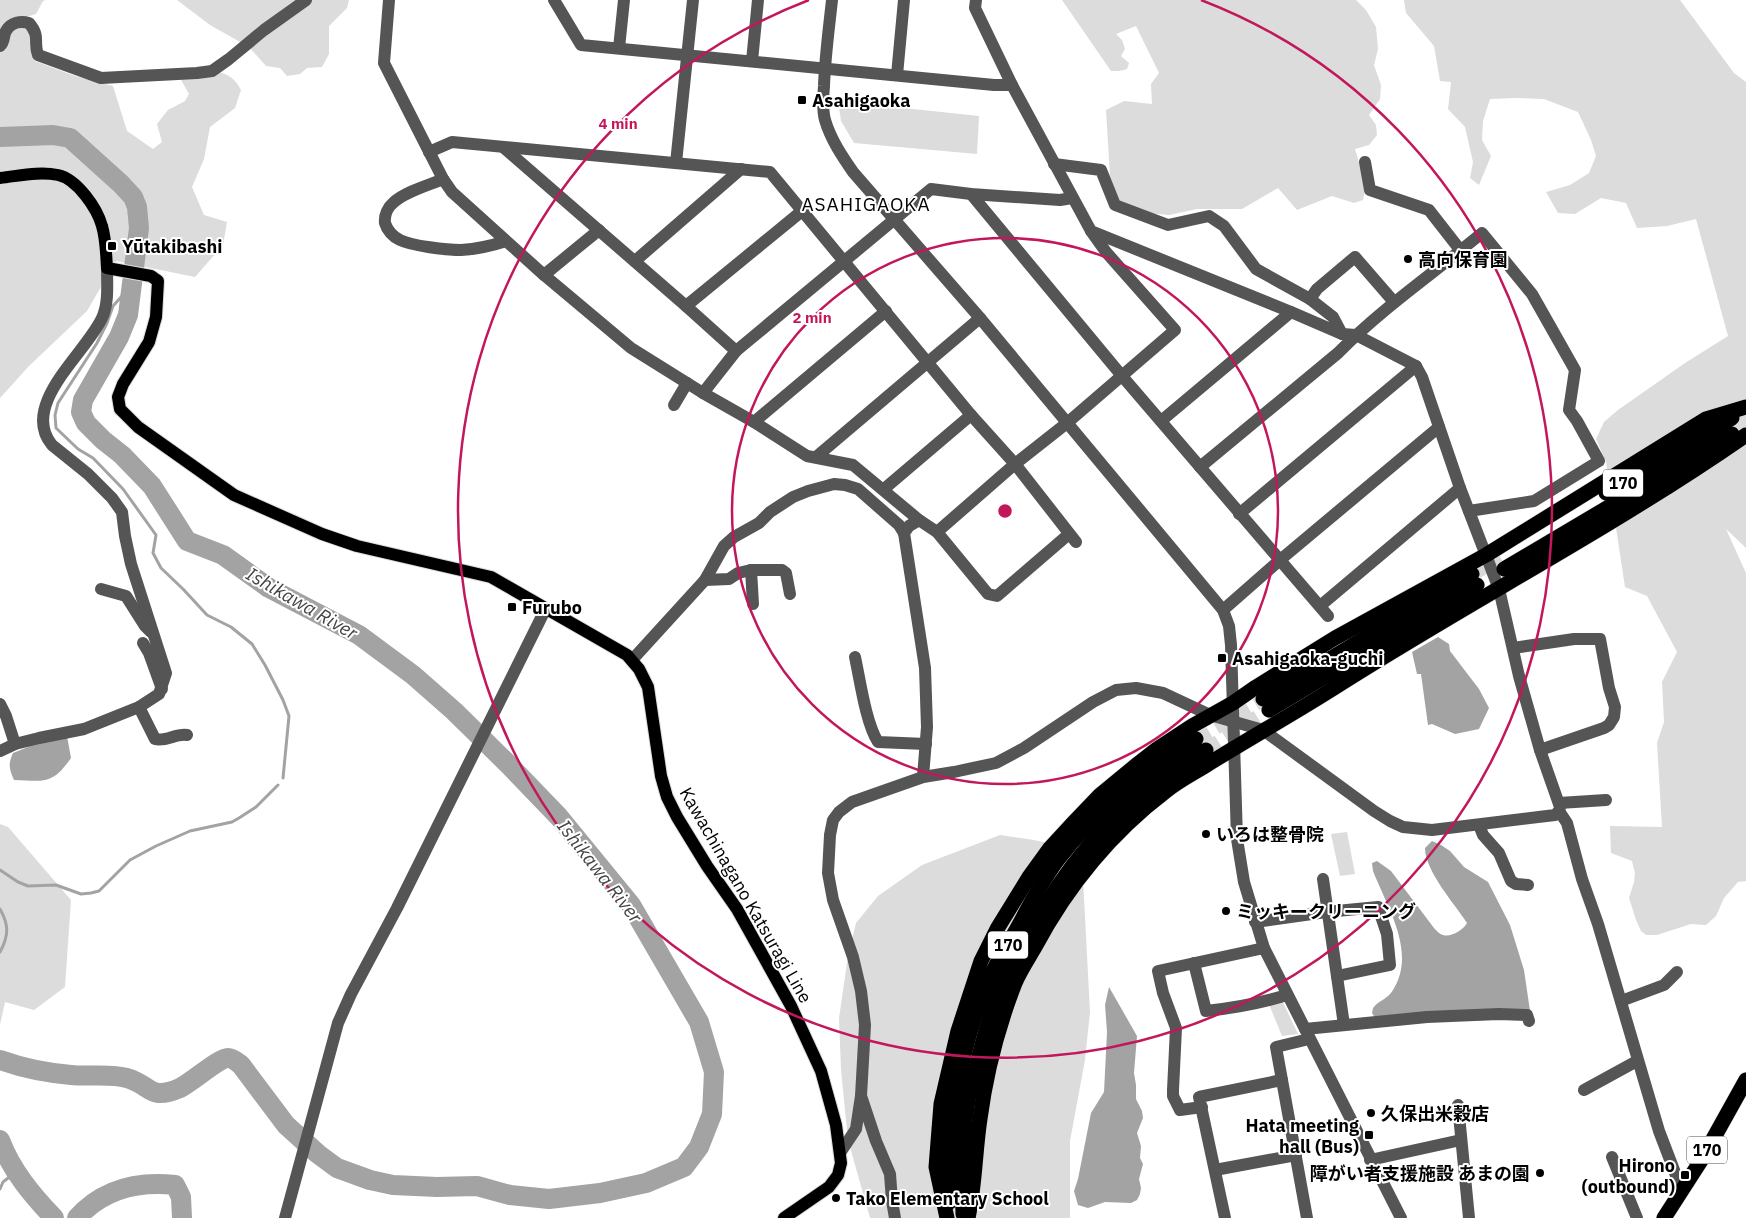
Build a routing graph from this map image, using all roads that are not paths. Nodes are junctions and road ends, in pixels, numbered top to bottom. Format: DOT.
graph roads {
  1 [pos="306,0"];
  2 [pos="389,0"];
  3 [pos="554,0"];
  4 [pos="624,0"];
  5 [pos="693,0"];
  6 [pos="758,0"];
  7 [pos="832,0"];
  8 [pos="904,0"];
  9 [pos="976,0"];
  10 [pos="0,46"];
  11 [pos="619,48"];
  12 [pos="687,55"];
  13 [pos="752,61"];
  14 [pos="824,68"];
  15 [pos="897,75"];
  16 [pos="1012,85"];
  17 [pos="503,147"];
  18 [pos="429,152"];
  19 [pos="1365,162"];
  20 [pos="676,163"];
  21 [pos="1054,164"];
  22 [pos="741,169"];
  23 [pos="0,178"];
  24 [pos="443,179"];
  25 [pos="971,194"];
  26 [pos="1072,198"];
  27 [pos="802,211"];
  28 [pos="895,219"];
  29 [pos="599,230"];
  30 [pos="1091,231"];
  31 [pos="506,241"];
  32 [pos="1461,251"];
  33 [pos="635,261"];
  34 [pos="845,262"];
  35 [pos="109,268"];
  36 [pos="544,275"];
  37 [pos="1310,299"];
  38 [pos="1394,302"];
  39 [pos="686,306"];
  40 [pos="886,311"];
  41 [pos="1291,312"];
  42 [pos="980,318"];
  43 [pos="1342,334"];
  44 [pos="1356,335"];
  45 [pos="736,351"];
  46 [pos="928,362"];
  47 [pos="1416,366"];
  48 [pos="1122,376"];
  49 [pos="687,384"];
  50 [pos="703,394"];
  51 [pos="674,405"];
  52 [pos="1746,408"];
  53 [pos="971,415"];
  54 [pos="1161,421"];
  55 [pos="754,422"];
  56 [pos="1067,423"];
  57 [pos="1746,426"];
  58 [pos="1439,427"];
  59 [pos="1746,435"];
  60 [pos="816,457"];
  61 [pos="1015,464"];
  62 [pos="1200,467"];
  63 [pos="1460,488"];
  64 [pos="884,489"];
  65 [pos="1469,510"];
  66 [pos="1239,514"];
  67 [pos="919,520"];
  68 [pos="937,532"];
  69 [pos="904,533"];
  70 [pos="1280,560"];
  71 [pos="1496,560"];
  72 [pos="751,570"];
  73 [pos="705,580"];
  74 [pos="1474,580"];
  75 [pos="102,589"];
  76 [pos="1499,589"];
  77 [pos="790,594"];
  78 [pos="753,604"];
  79 [pos="1320,606"];
  80 [pos="545,610"];
  81 [pos="1223,610"];
  82 [pos="1328,616"];
  83 [pos="155,637"];
  84 [pos="143,643"];
  85 [pos="1512,648"];
  86 [pos="855,658"];
  87 [pos="632,660"];
  88 [pos="162,689"];
  89 [pos="1234,703"];
  90 [pos="0,704"];
  91 [pos="1266,704"];
  92 [pos="139,707"];
  93 [pos="1210,716"];
  94 [pos="1234,722"];
  95 [pos="1263,730"];
  96 [pos="188,735"];
  97 [pos="15,744"];
  98 [pos="926,744"];
  99 [pos="1234,748"];
  100 [pos="1540,750"];
  101 [pos="0,751"];
  102 [pos="923,777"];
  103 [pos="1606,800"];
  104 [pos="1559,807"];
  105 [pos="1479,824"];
  106 [pos="1323,880"];
  107 [pos="1528,885"];
  108 [pos="1326,912"];
  109 [pos="1255,922"];
  110 [pos="1264,948"];
  111 [pos="1194,963"];
  112 [pos="1677,972"];
  113 [pos="1337,976"];
  114 [pos="1287,995"];
  115 [pos="1621,1001"];
  116 [pos="1529,1021"];
  117 [pos="1344,1025"];
  118 [pos="1307,1034"];
  119 [pos="1637,1061"];
  120 [pos="1282,1080"];
  121 [pos="1746,1080"];
  122 [pos="1584,1090"];
  123 [pos="862,1096"];
  124 [pos="1458,1105"];
  125 [pos="1202,1107"];
  126 [pos="1461,1140"];
  127 [pos="840,1153"];
  128 [pos="1296,1155"];
  129 [pos="1612,1157"];
  130 [pos="1370,1160"];
  131 [pos="1215,1170"];
  132 [pos="1682,1191"];
  133 [pos="285,1218"];
  134 [pos="784,1218"];
  135 [pos="896,1218"];
  136 [pos="947,1218"];
  137 [pos="951,1218"];
  138 [pos="963,1218"];
  139 [pos="968,1218"];
  140 [pos="1225,1218"];
  141 [pos="1307,1218"];
  142 [pos="1400,1218"];
  143 [pos="1469,1218"];
  144 [pos="1638,1218"];
  145 [pos="1665,1218"];
  1 -- 10 [label="street"];
  2 -- 18 [label="street"];
  3 -- 11 [label="street"];
  4 -- 11 [label="street"];
  5 -- 12 [label="street"];
  6 -- 13 [label="street"];
  7 -- 14 [label="street"];
  8 -- 15 [label="street"];
  9 -- 16 [label="street"];
  11 -- 12 [label="street"];
  12 -- 13 [label="street"];
  12 -- 20 [label="street"];
  13 -- 14 [label="street"];
  14 -- 15 [label="street"];
  14 -- 28 [label="street"];
  15 -- 16 [label="street"];
  16 -- 21 [label="street"];
  17 -- 18 [label="street"];
  17 -- 20 [label="street"];
  17 -- 29 [label="street"];
  18 -- 24 [label="street"];
  19 -- 32 [label="street"];
  20 -- 22 [label="street"];
  21 -- 26 [label="street"];
  21 -- 37 [label="street"];
  22 -- 27 [label="street"];
  22 -- 33 [label="street"];
  23 -- 35 [label="main road"];
  24 -- 31 [label="street"];
  24 -- 31 [label="street"];
  25 -- 26 [label="street"];
  25 -- 28 [label="street"];
  25 -- 48 [label="street"];
  26 -- 30 [label="street"];
  27 -- 34 [label="street"];
  27 -- 39 [label="street"];
  28 -- 34 [label="street"];
  28 -- 42 [label="street"];
  29 -- 33 [label="street"];
  29 -- 36 [label="street"];
  30 -- 41 [label="street"];
  30 -- 48 [label="street"];
  31 -- 36 [label="street"];
  32 -- 38 [label="street"];
  32 -- 65 [label="street"];
  33 -- 39 [label="street"];
  34 -- 40 [label="street"];
  34 -- 45 [label="street"];
  35 -- 80 [label="main road, Kawachinagano Katsuragi Line"];
  35 -- 83 [label="street"];
  36 -- 49 [label="street"];
  37 -- 38 [label="street"];
  37 -- 43 [label="street"];
  38 -- 44 [label="street"];
  39 -- 45 [label="street"];
  40 -- 46 [label="street"];
  40 -- 55 [label="street"];
  41 -- 43 [label="street"];
  41 -- 54 [label="street"];
  42 -- 46 [label="street"];
  42 -- 56 [label="street"];
  43 -- 44 [label="street"];
  44 -- 47 [label="street"];
  44 -- 62 [label="street"];
  45 -- 50 [label="street"];
  46 -- 53 [label="street"];
  46 -- 60 [label="street"];
  47 -- 58 [label="street"];
  47 -- 66 [label="street"];
  48 -- 54 [label="street"];
  48 -- 56 [label="street"];
  49 -- 50 [label="street"];
  49 -- 51 [label="street"];
  50 -- 55 [label="street"];
  52 -- 71 [label="highway"];
  53 -- 61 [label="street"];
  53 -- 64 [label="street"];
  54 -- 62 [label="street"];
  55 -- 60 [label="street"];
  56 -- 61 [label="street"];
  56 -- 81 [label="street"];
  57 -- 71 [label="highway, 170"];
  58 -- 63 [label="street"];
  58 -- 70 [label="street"];
  59 -- 76 [label="highway"];
  60 -- 64 [label="street"];
  61 -- 68 [label="street"];
  61 -- 68 [label="street"];
  62 -- 66 [label="street"];
  63 -- 65 [label="street"];
  63 -- 79 [label="street"];
  64 -- 67 [label="street"];
  65 -- 71 [label="street"];
  66 -- 70 [label="street"];
  67 -- 68 [label="street"];
  67 -- 69 [label="street"];
  69 -- 73 [label="street"];
  69 -- 98 [label="street"];
  70 -- 79 [label="street"];
  70 -- 81 [label="street"];
  71 -- 76 [label="street"];
  71 -- 89 [label="highway"];
  72 -- 73 [label="street"];
  72 -- 77 [label="street"];
  72 -- 78 [label="street"];
  73 -- 87 [label="street"];
  74 -- 91 [label="highway"];
  75 -- 83 [label="street"];
  76 -- 85 [label="street"];
  76 -- 95 [label="highway"];
  79 -- 82 [label="street"];
  80 -- 87 [label="main road, Kawachinagano Katsuragi Line"];
  80 -- 133 [label="street"];
  81 -- 89 [label="street"];
  83 -- 88 [label="street"];
  84 -- 88 [label="street"];
  85 -- 100 [label="street"];
  85 -- 100 [label="street"];
  86 -- 98 [label="street"];
  87 -- 127 [label="main road, Kawachinagano Katsuragi Line"];
  88 -- 92 [label="street"];
  89 -- 93 [label="highway"];
  89 -- 94 [label="street"];
  90 -- 97 [label="street"];
  92 -- 96 [label="street"];
  92 -- 97 [label="street"];
  93 -- 94 [label="street"];
  93 -- 102 [label="street"];
  93 -- 136 [label="highway"];
  94 -- 95 [label="street"];
  94 -- 99 [label="street"];
  95 -- 99 [label="highway"];
  95 -- 105 [label="street"];
  97 -- 101 [label="street"];
  98 -- 102 [label="street"];
  99 -- 109 [label="street"];
  99 -- 139 [label="highway"];
  100 -- 104 [label="street"];
  102 -- 123 [label="street"];
  103 -- 104 [label="street"];
  104 -- 105 [label="street"];
  104 -- 115 [label="street"];
  105 -- 107 [label="street"];
  106 -- 108 [label="street"];
  108 -- 109 [label="street"];
  108 -- 113 [label="street"];
  108 -- 113 [label="street"];
  109 -- 110 [label="street"];
  110 -- 111 [label="street"];
  110 -- 114 [label="street"];
  111 -- 114 [label="street"];
  111 -- 125 [label="street"];
  112 -- 115 [label="street"];
  113 -- 117 [label="street"];
  114 -- 118 [label="street"];
  115 -- 119 [label="street"];
  116 -- 117 [label="street"];
  117 -- 118 [label="street"];
  118 -- 120 [label="street"];
  118 -- 130 [label="street"];
  119 -- 122 [label="street"];
  119 -- 132 [label="street"];
  120 -- 125 [label="street"];
  120 -- 128 [label="street"];
  121 -- 132 [label="highway, 170"];
  123 -- 127 [label="street"];
  123 -- 135 [label="street"];
  124 -- 126 [label="street"];
  125 -- 131 [label="street"];
  126 -- 130 [label="street"];
  126 -- 143 [label="street"];
  127 -- 134 [label="main road, Kawachinagano Katsuragi Line"];
  128 -- 131 [label="street"];
  128 -- 141 [label="street"];
  129 -- 144 [label="street"];
  130 -- 142 [label="street"];
  131 -- 140 [label="street"];
  132 -- 145 [label="highway, 170"];
  137 -- 138 [label="highway, 170"];
}
